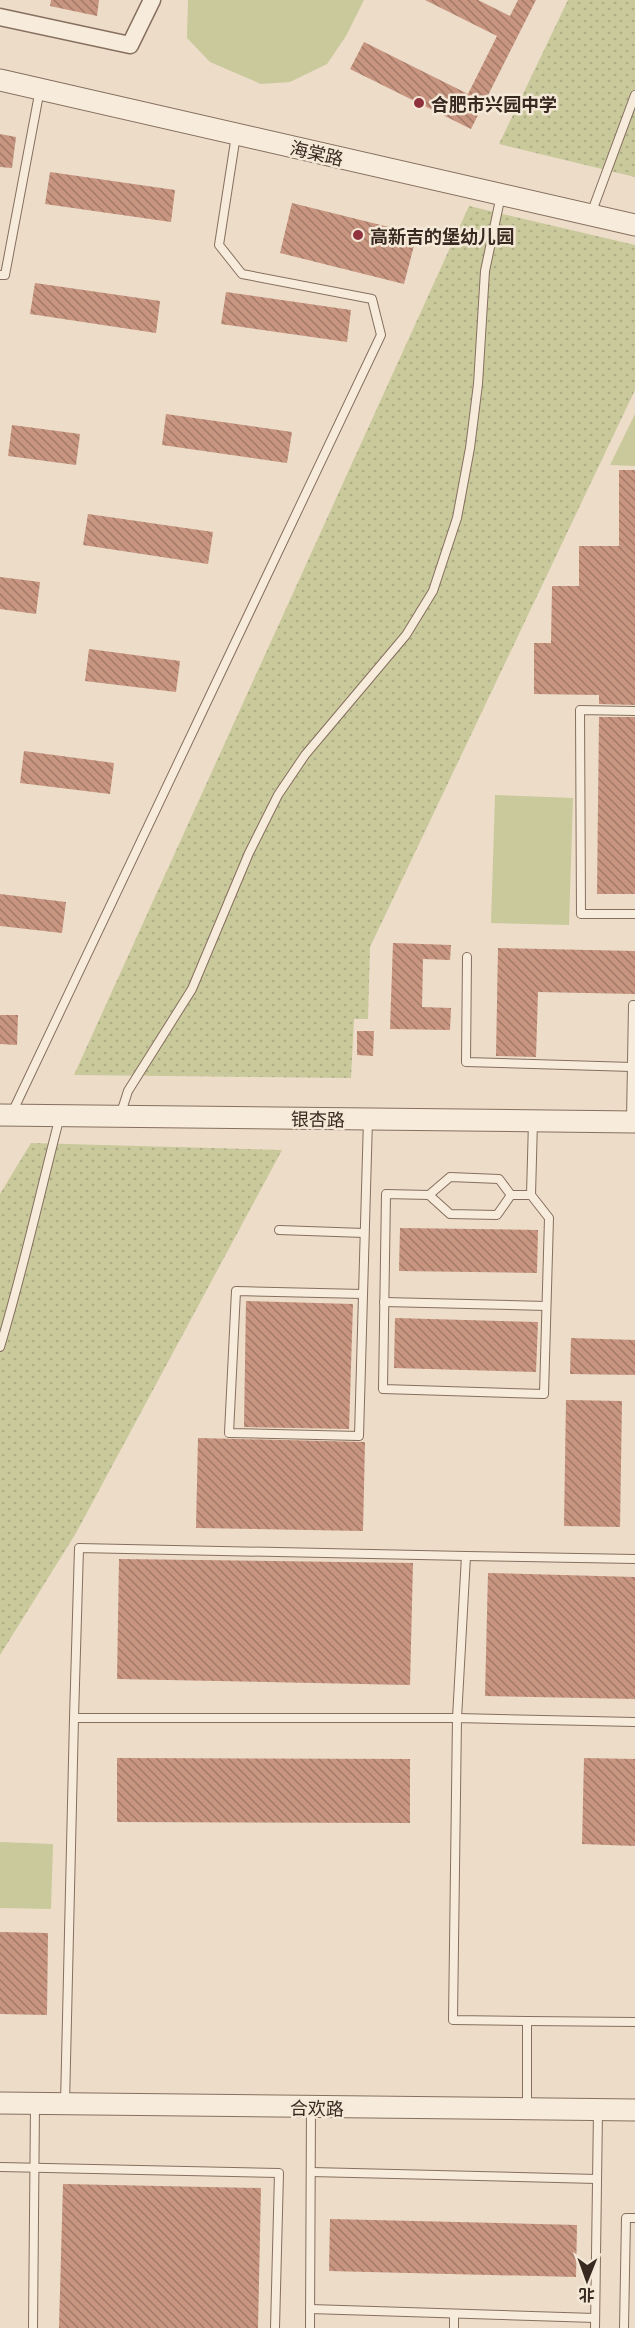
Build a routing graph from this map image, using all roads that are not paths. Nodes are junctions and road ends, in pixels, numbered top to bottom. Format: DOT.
graph roads {
  1 [pos="152,0"];
  2 [pos="0,17"];
  3 [pos="0,80"];
  4 [pos="40,89"];
  5 [pos="635,95"];
  6 [pos="236,134"];
  7 [pos="501,195"];
  8 [pos="591,215"];
  9 [pos="635,225"];
  10 [pos="0,275"];
  11 [pos="635,711"];
  12 [pos="635,914"];
  13 [pos="467,957"];
  14 [pos="635,1005"];
  15 [pos="632,1067"];
  16 [pos="5,1115"];
  17 [pos="60,1116"];
  18 [pos="120,1116"];
  19 [pos="368,1119"];
  20 [pos="533,1120"];
  21 [pos="633,1122"];
  22 [pos="429,1195"];
  23 [pos="511,1195"];
  24 [pos="531,1195"];
  25 [pos="279,1230"];
  26 [pos="364,1233"];
  27 [pos="363,1294"];
  28 [pos="384,1302"];
  29 [pos="546,1306"];
  30 [pos="0,1347"];
  31 [pos="466,1556"];
  32 [pos="635,1559"];
  33 [pos="74,1718"];
  34 [pos="457,1718"];
  35 [pos="635,1722"];
  36 [pos="527,2021"];
  37 [pos="635,2022"];
  38 [pos="0,2103"];
  39 [pos="35,2103"];
  40 [pos="65,2104"];
  41 [pos="311,2106"];
  42 [pos="527,2109"];
  43 [pos="598,2110"];
  44 [pos="635,2110"];
  45 [pos="0,2167"];
  46 [pos="35,2168"];
  47 [pos="311,2172"];
  48 [pos="597,2179"];
  49 [pos="635,2218"];
  50 [pos="310,2309"];
  51 [pos="454,2314"];
  52 [pos="595,2318"];
  53 [pos="33,2328"];
  54 [pos="275,2328"];
  55 [pos="310,2328"];
  56 [pos="454,2328"];
  57 [pos="595,2328"];
  58 [pos="624,2328"];
  1 -- 2 [label="street"];
  3 -- 4 [label="street, 海棠路"];
  4 -- 6 [label="street, 海棠路"];
  4 -- 10 [label="lane"];
  5 -- 8 [label="lane"];
  6 -- 7 [label="street, 海棠路"];
  6 -- 16 [label="lane"];
  7 -- 8 [label="street, 海棠路"];
  7 -- 18 [label="lane"];
  8 -- 9 [label="street, 海棠路"];
  11 -- 12 [label="lane"];
  13 -- 15 [label="lane"];
  14 -- 15 [label="lane"];
  15 -- 21 [label="lane"];
  16 -- 17 [label="street, 银杏路"];
  17 -- 18 [label="street, 银杏路"];
  17 -- 30 [label="lane"];
  18 -- 19 [label="street, 银杏路"];
  19 -- 20 [label="street, 银杏路"];
  19 -- 26 [label="lane"];
  20 -- 21 [label="street, 银杏路"];
  20 -- 24 [label="lane"];
  22 -- 23 [label="lane"];
  22 -- 23 [label="lane"];
  22 -- 28 [label="lane"];
  23 -- 24 [label="lane"];
  24 -- 29 [label="lane"];
  25 -- 26 [label="lane"];
  26 -- 27 [label="lane"];
  27 -- 27 [label="lane"];
  28 -- 29 [label="lane"];
  28 -- 29 [label="lane"];
  31 -- 32 [label="lane"];
  31 -- 33 [label="lane"];
  31 -- 34 [label="lane"];
  33 -- 34 [label="lane"];
  33 -- 40 [label="lane"];
  34 -- 35 [label="lane"];
  34 -- 36 [label="lane"];
  36 -- 37 [label="lane"];
  36 -- 42 [label="lane"];
  38 -- 39 [label="street, 合欢路"];
  39 -- 40 [label="street, 合欢路"];
  39 -- 46 [label="lane"];
  40 -- 41 [label="street, 合欢路"];
  41 -- 42 [label="street, 合欢路"];
  41 -- 47 [label="lane"];
  42 -- 43 [label="street, 合欢路"];
  43 -- 44 [label="street, 合欢路"];
  43 -- 48 [label="lane"];
  45 -- 46 [label="lane"];
  46 -- 53 [label="lane"];
  46 -- 54 [label="lane"];
  47 -- 48 [label="lane"];
  47 -- 50 [label="lane"];
  48 -- 52 [label="lane"];
  49 -- 58 [label="lane"];
  50 -- 51 [label="lane"];
  50 -- 55 [label="lane"];
  51 -- 52 [label="lane"];
  51 -- 56 [label="lane"];
  52 -- 57 [label="lane"];
}
